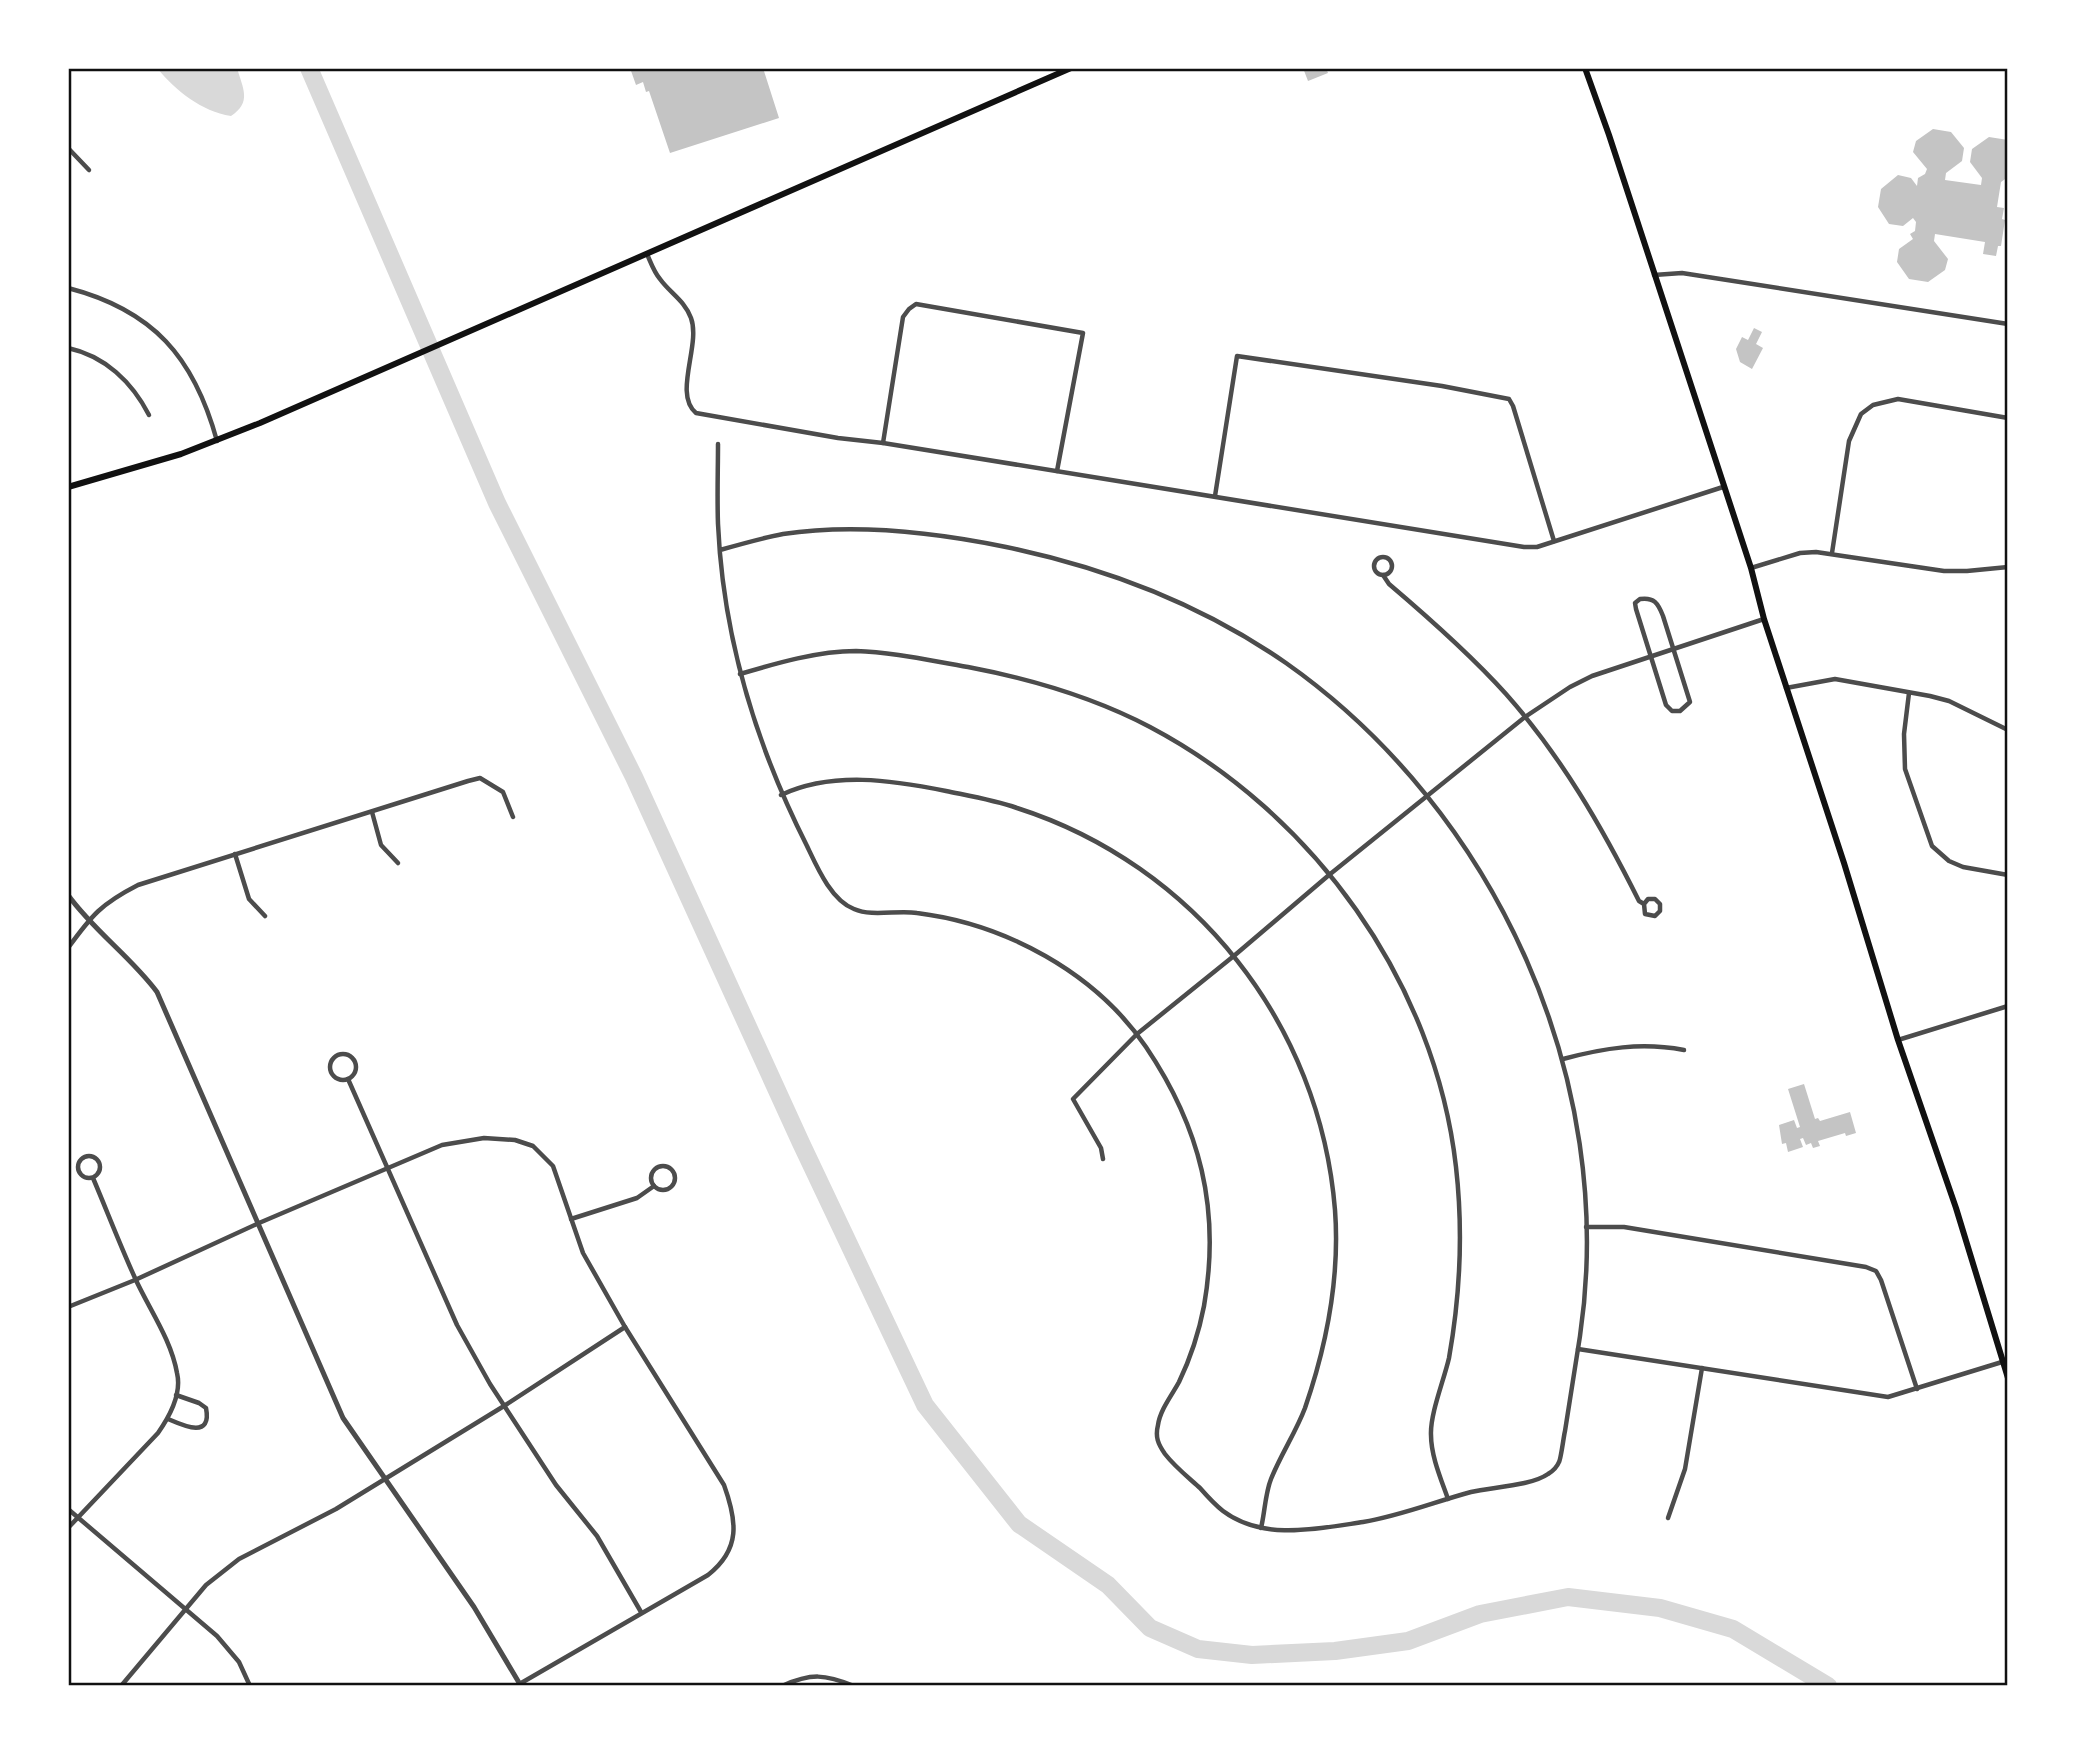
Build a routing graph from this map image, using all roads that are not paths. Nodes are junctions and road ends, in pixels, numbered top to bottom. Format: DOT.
graph roads {
  1 [pos="1071,68"];
  2 [pos="1585,68"];
  3 [pos="68,148"];
  4 [pos="89,170"];
  5 [pos="647,254"];
  6 [pos="1654,275"];
  7 [pos="68,288"];
  8 [pos="2008,324"];
  9 [pos="68,348"];
  10 [pos="149,415"];
  11 [pos="2008,418"];
  12 [pos="217,441"];
  13 [pos="718,443"];
  14 [pos="883,443"];
  15 [pos="1057,471"];
  16 [pos="68,487"];
  17 [pos="1723,487"];
  18 [pos="1215,496"];
  19 [pos="1554,541"];
  20 [pos="720,550"];
  21 [pos="1832,553"];
  22 [pos="2008,567"];
  23 [pos="1751,568"];
  24 [pos="1383,575"];
  25 [pos="1764,619"];
  26 [pos="1675,650"];
  27 [pos="1649,658"];
  28 [pos="740,674"];
  29 [pos="1786,688"];
  30 [pos="1909,693"];
  31 [pos="1525,716"];
  32 [pos="2008,730"];
  33 [pos="781,795"];
  34 [pos="1427,796"];
  35 [pos="372,812"];
  36 [pos="513,817"];
  37 [pos="235,854"];
  38 [pos="398,863"];
  39 [pos="1329,875"];
  40 [pos="2008,876"];
  41 [pos="68,895"];
  42 [pos="1644,904"];
  43 [pos="265,916"];
  44 [pos="89,920"];
  45 [pos="68,948"];
  46 [pos="1235,955"];
  47 [pos="2008,1006"];
  48 [pos="1137,1034"];
  49 [pos="1898,1040"];
  50 [pos="1684,1050"];
  51 [pos="1563,1059"];
  52 [pos="348,1079"];
  53 [pos="1103,1159"];
  54 [pos="389,1168"];
  55 [pos="93,1178"];
  56 [pos="654,1186"];
  57 [pos="570,1219"];
  58 [pos="259,1223"];
  59 [pos="1586,1227"];
  60 [pos="135,1280"];
  61 [pos="68,1307"];
  62 [pos="625,1327"];
  63 [pos="1578,1349"];
  64 [pos="2003,1362"];
  65 [pos="1702,1368"];
  66 [pos="2008,1378"];
  67 [pos="1917,1389"];
  68 [pos="176,1395"];
  69 [pos="504,1406"];
  70 [pos="168,1419"];
  71 [pos="384,1479"];
  72 [pos="1448,1499"];
  73 [pos="68,1508"];
  74 [pos="77,1516"];
  75 [pos="1668,1518"];
  76 [pos="68,1528"];
  77 [pos="1261,1528"];
  78 [pos="186,1609"];
  79 [pos="641,1612"];
  80 [pos="519,1685"];
  81 [pos="121,1686"];
  82 [pos="250,1686"];
  83 [pos="782,1686"];
  84 [pos="854,1686"];
  1 -- 5 [label="main road"];
  2 -- 6 [label="main road"];
  3 -- 4 [label="street"];
  5 -- 12 [label="main road"];
  5 -- 14 [label="street"];
  6 -- 8 [label="street"];
  6 -- 17 [label="main road"];
  7 -- 12 [label="street"];
  9 -- 10 [label="street"];
  11 -- 21 [label="street"];
  12 -- 16 [label="main road"];
  13 -- 20 [label="street"];
  14 -- 15 [label="street"];
  14 -- 15 [label="street"];
  15 -- 18 [label="street"];
  17 -- 19 [label="street"];
  17 -- 23 [label="main road"];
  18 -- 19 [label="street"];
  18 -- 19 [label="street"];
  20 -- 28 [label="street"];
  20 -- 34 [label="street"];
  21 -- 22 [label="street"];
  21 -- 23 [label="street"];
  23 -- 25 [label="main road"];
  24 -- 24 [label="street"];
  24 -- 31 [label="street"];
  25 -- 26 [label="street"];
  25 -- 29 [label="main road"];
  26 -- 27 [label="street"];
  26 -- 27 [label="street"];
  26 -- 27 [label="street"];
  27 -- 31 [label="street"];
  28 -- 33 [label="street"];
  28 -- 39 [label="street"];
  29 -- 30 [label="street"];
  29 -- 49 [label="main road"];
  30 -- 32 [label="street"];
  30 -- 40 [label="street"];
  31 -- 34 [label="street"];
  31 -- 42 [label="street"];
  33 -- 46 [label="street"];
  33 -- 48 [label="street"];
  34 -- 39 [label="street"];
  34 -- 51 [label="street"];
  35 -- 36 [label="street"];
  35 -- 37 [label="street"];
  35 -- 38 [label="street"];
  37 -- 43 [label="street"];
  37 -- 44 [label="street"];
  39 -- 46 [label="street"];
  39 -- 72 [label="street"];
  41 -- 44 [label="street"];
  42 -- 42 [label="street"];
  44 -- 45 [label="street"];
  44 -- 58 [label="street"];
  46 -- 48 [label="street"];
  46 -- 77 [label="street"];
  47 -- 49 [label="street"];
  48 -- 53 [label="street"];
  48 -- 77 [label="street"];
  49 -- 64 [label="main road"];
  50 -- 51 [label="street"];
  51 -- 59 [label="street"];
  52 -- 52 [label="street"];
  52 -- 54 [label="street"];
  54 -- 57 [label="street"];
  54 -- 58 [label="street"];
  54 -- 69 [label="street"];
  55 -- 55 [label="street"];
  55 -- 60 [label="street"];
  56 -- 56 [label="street"];
  56 -- 57 [label="street"];
  57 -- 62 [label="street"];
  58 -- 60 [label="street"];
  58 -- 71 [label="street"];
  59 -- 63 [label="street"];
  59 -- 67 [label="street"];
  60 -- 61 [label="street"];
  60 -- 68 [label="street"];
  62 -- 69 [label="street"];
  62 -- 79 [label="street"];
  63 -- 65 [label="street"];
  63 -- 72 [label="street"];
  64 -- 66 [label="main road"];
  64 -- 67 [label="street"];
  65 -- 67 [label="street"];
  65 -- 75 [label="street"];
  68 -- 70 [label="street"];
  68 -- 70 [label="street"];
  69 -- 71 [label="street"];
  69 -- 79 [label="street"];
  70 -- 74 [label="street"];
  71 -- 78 [label="street"];
  71 -- 80 [label="street"];
  72 -- 77 [label="street"];
  73 -- 74 [label="street"];
  74 -- 76 [label="street"];
  74 -- 78 [label="street"];
  78 -- 81 [label="street"];
  78 -- 82 [label="street"];
  79 -- 80 [label="street"];
  83 -- 84 [label="street"];
}
